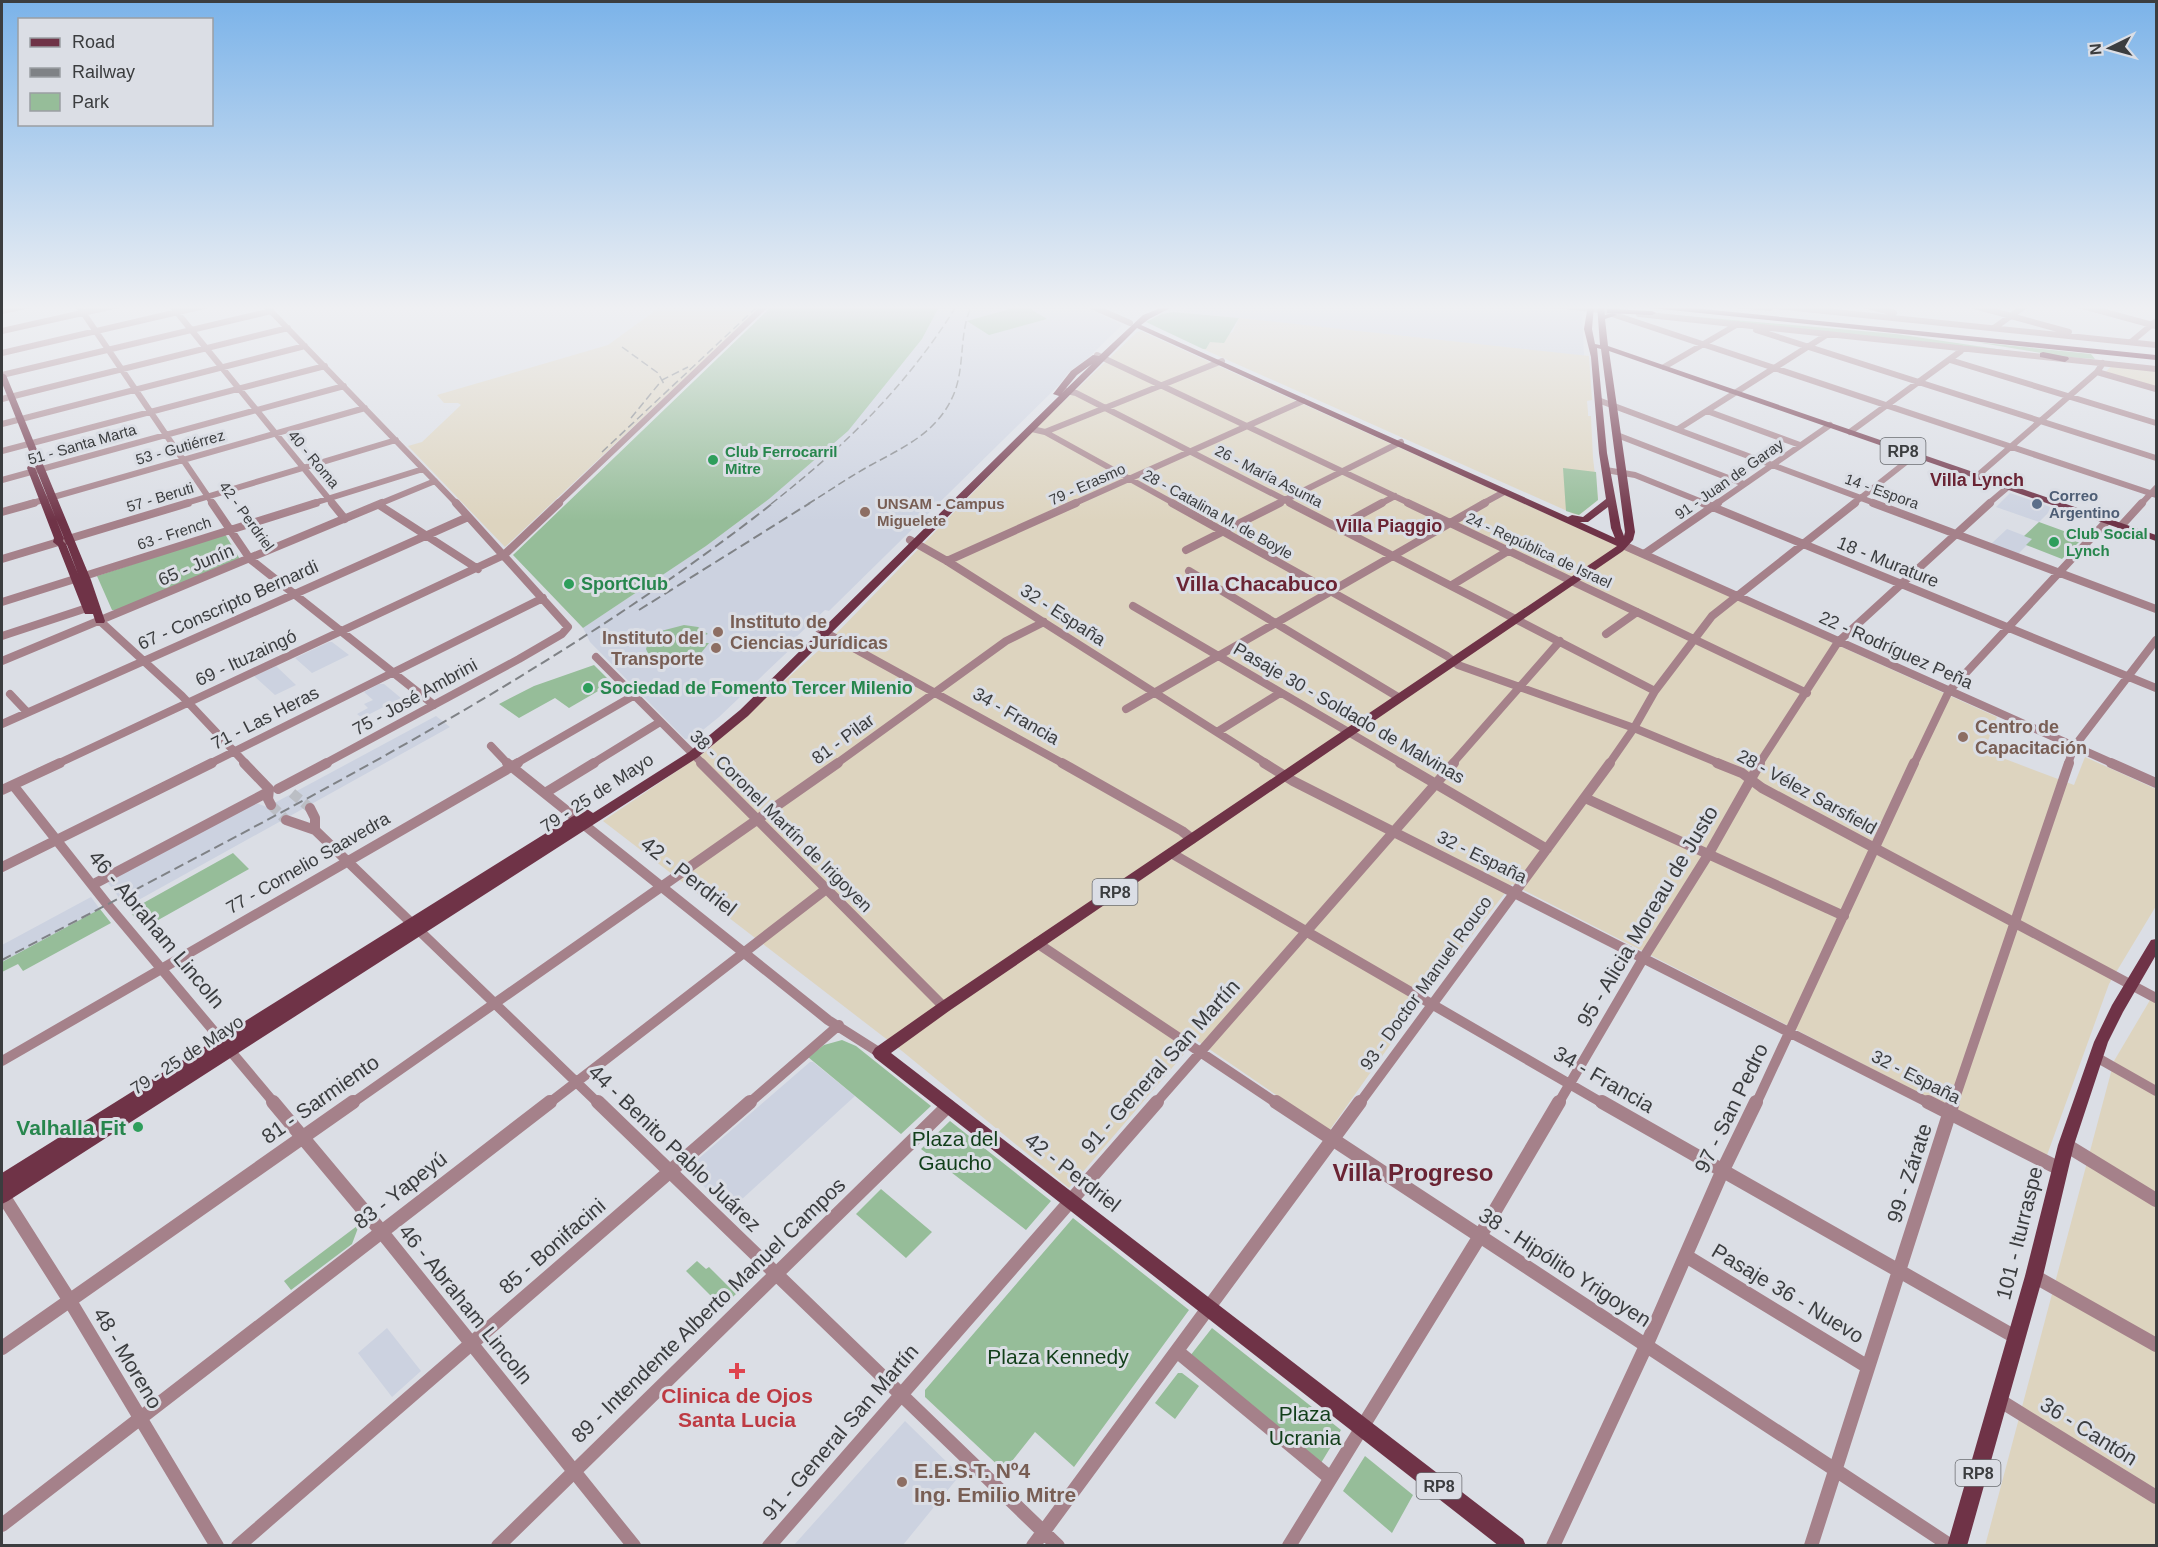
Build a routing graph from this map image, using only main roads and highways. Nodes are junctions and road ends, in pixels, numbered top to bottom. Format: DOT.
graph roads {
  1 [pos="2,377"];
  2 [pos="1079,377"];
  3 [pos="1252,377"];
  4 [pos="1254,377"];
  5 [pos="1596,377"];
  6 [pos="1609,377"];
  7 [pos="1693,377"];
  8 [pos="1066,390"];
  9 [pos="4,398"];
  10 [pos="1399,443"];
  11 [pos="48,498"];
  12 [pos="1611,500"];
  13 [pos="1582,522"];
  14 [pos="2157,538"];
  15 [pos="913,542"];
  16 [pos="1623,545"];
  17 [pos="80,577"];
  18 [pos="100,621"];
  19 [pos="2157,944"];
  20 [pos="2,1192"];
  21 [pos="1516,1545"];
  22 [pos="1957,1545"];
  1 -- 9 [label="main road"];
  2 -- 8 [label="main road, 79 - 25 de Mayo"];
  3 -- 10 [label="main road, 22 - Rodríguez Peña"];
  4 -- 10 [label="main road, 22 - Rodríguez Peña"];
  5 -- 12 [label="main road"];
  6 -- 16 [label="main road"];
  7 -- 14 [label="main road, RP8"];
  8 -- 15 [label="main road, 79 - 25 de Mayo"];
  8 -- 15 [label="main road, 79 - 25 de Mayo"];
  9 -- 11 [label="main road"];
  10 -- 13 [label="main road, 22 - Rodríguez Peña"];
  10 -- 16 [label="main road, 22 - Rodríguez Peña"];
  11 -- 17 [label="main road"];
  11 -- 17 [label="main road"];
  12 -- 13 [label="main road"];
  12 -- 16 [label="main road"];
  13 -- 16 [label="main road, 22 - Rodríguez Peña"];
  15 -- 20 [label="main road, 79 - 25 de Mayo"];
  16 -- 21 [label="main road, 42 - Perdriel / RP8"];
  17 -- 18 [label="main road"];
  19 -- 22 [label="main road, 101 - Iturraspe / RP8"];
}
